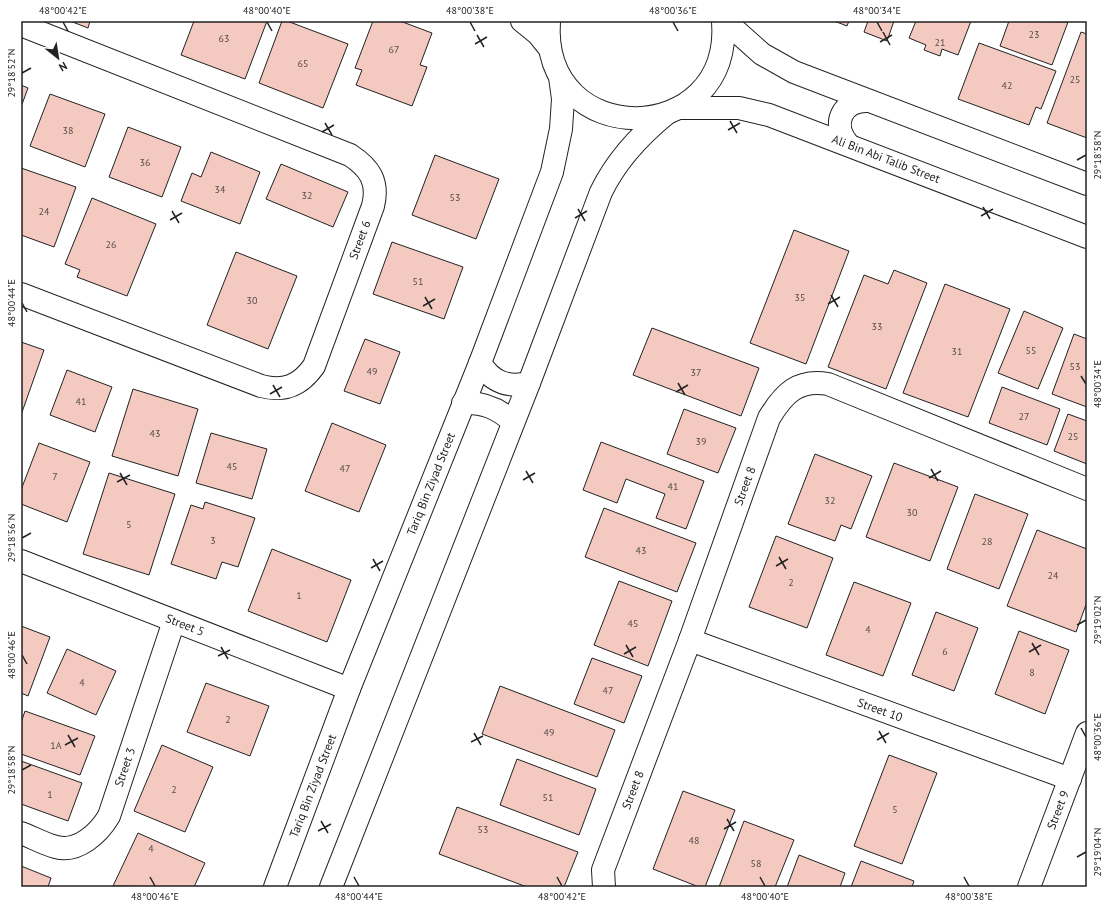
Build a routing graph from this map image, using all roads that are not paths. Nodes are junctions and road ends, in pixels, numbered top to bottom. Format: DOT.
graph roads {
  1 [pos="522,21"];
  2 [pos="549,21"];
  3 [pos="724,21"];
  4 [pos="21,25"];
  5 [pos="550,49"];
  6 [pos="560,77"];
  7 [pos="868,101"];
  8 [pos="673,111"];
  9 [pos="848,144"];
  10 [pos="1087,184"];
  11 [pos="1087,237"];
  12 [pos="21,294"];
  13 [pos="480,363"];
  14 [pos="529,383"];
  15 [pos="463,403"];
  16 [pos="513,422"];
  17 [pos="1087,489"];
  18 [pos="21,561"];
  19 [pos="174,621"];
  20 [pos="690,640"];
  21 [pos="349,689"];
  22 [pos="1087,733"];
  23 [pos="1070,779"];
  24 [pos="21,833"];
  25 [pos="275,887"];
  26 [pos="331,887"];
  27 [pos="604,887"];
  28 [pos="1029,887"];
  1 -- 5 [label="street"];
  2 -- 5 [label="street"];
  3 -- 7 [label="street"];
  3 -- 8 [label="street"];
  4 -- 12 [label="street, Street 6"];
  5 -- 6 [label="street"];
  6 -- 8 [label="street, Ali Bin Abi Talib Street"];
  6 -- 13 [label="street, Tariq Bin Ziyad Street"];
  7 -- 9 [label="street"];
  7 -- 10 [label="street"];
  8 -- 9 [label="street, Ali Bin Abi Talib Street"];
  8 -- 14 [label="street"];
  9 -- 11 [label="street, Ali Bin Abi Talib Street"];
  13 -- 14 [label="street"];
  13 -- 15 [label="street, Tariq Bin Ziyad Street"];
  14 -- 16 [label="street"];
  15 -- 16 [label="street"];
  15 -- 21 [label="street, Tariq Bin Ziyad Street"];
  16 -- 26 [label="street"];
  17 -- 20 [label="street, Street 8"];
  18 -- 19 [label="street, Street 5"];
  19 -- 21 [label="street, Street 5"];
  19 -- 24 [label="street, Street 3"];
  20 -- 23 [label="street, Street 10"];
  20 -- 27 [label="street, Street 8"];
  21 -- 25 [label="street, Tariq Bin Ziyad Street"];
  22 -- 23 [label="street, Street 9"];
  23 -- 28 [label="street, Street 9"];
}
